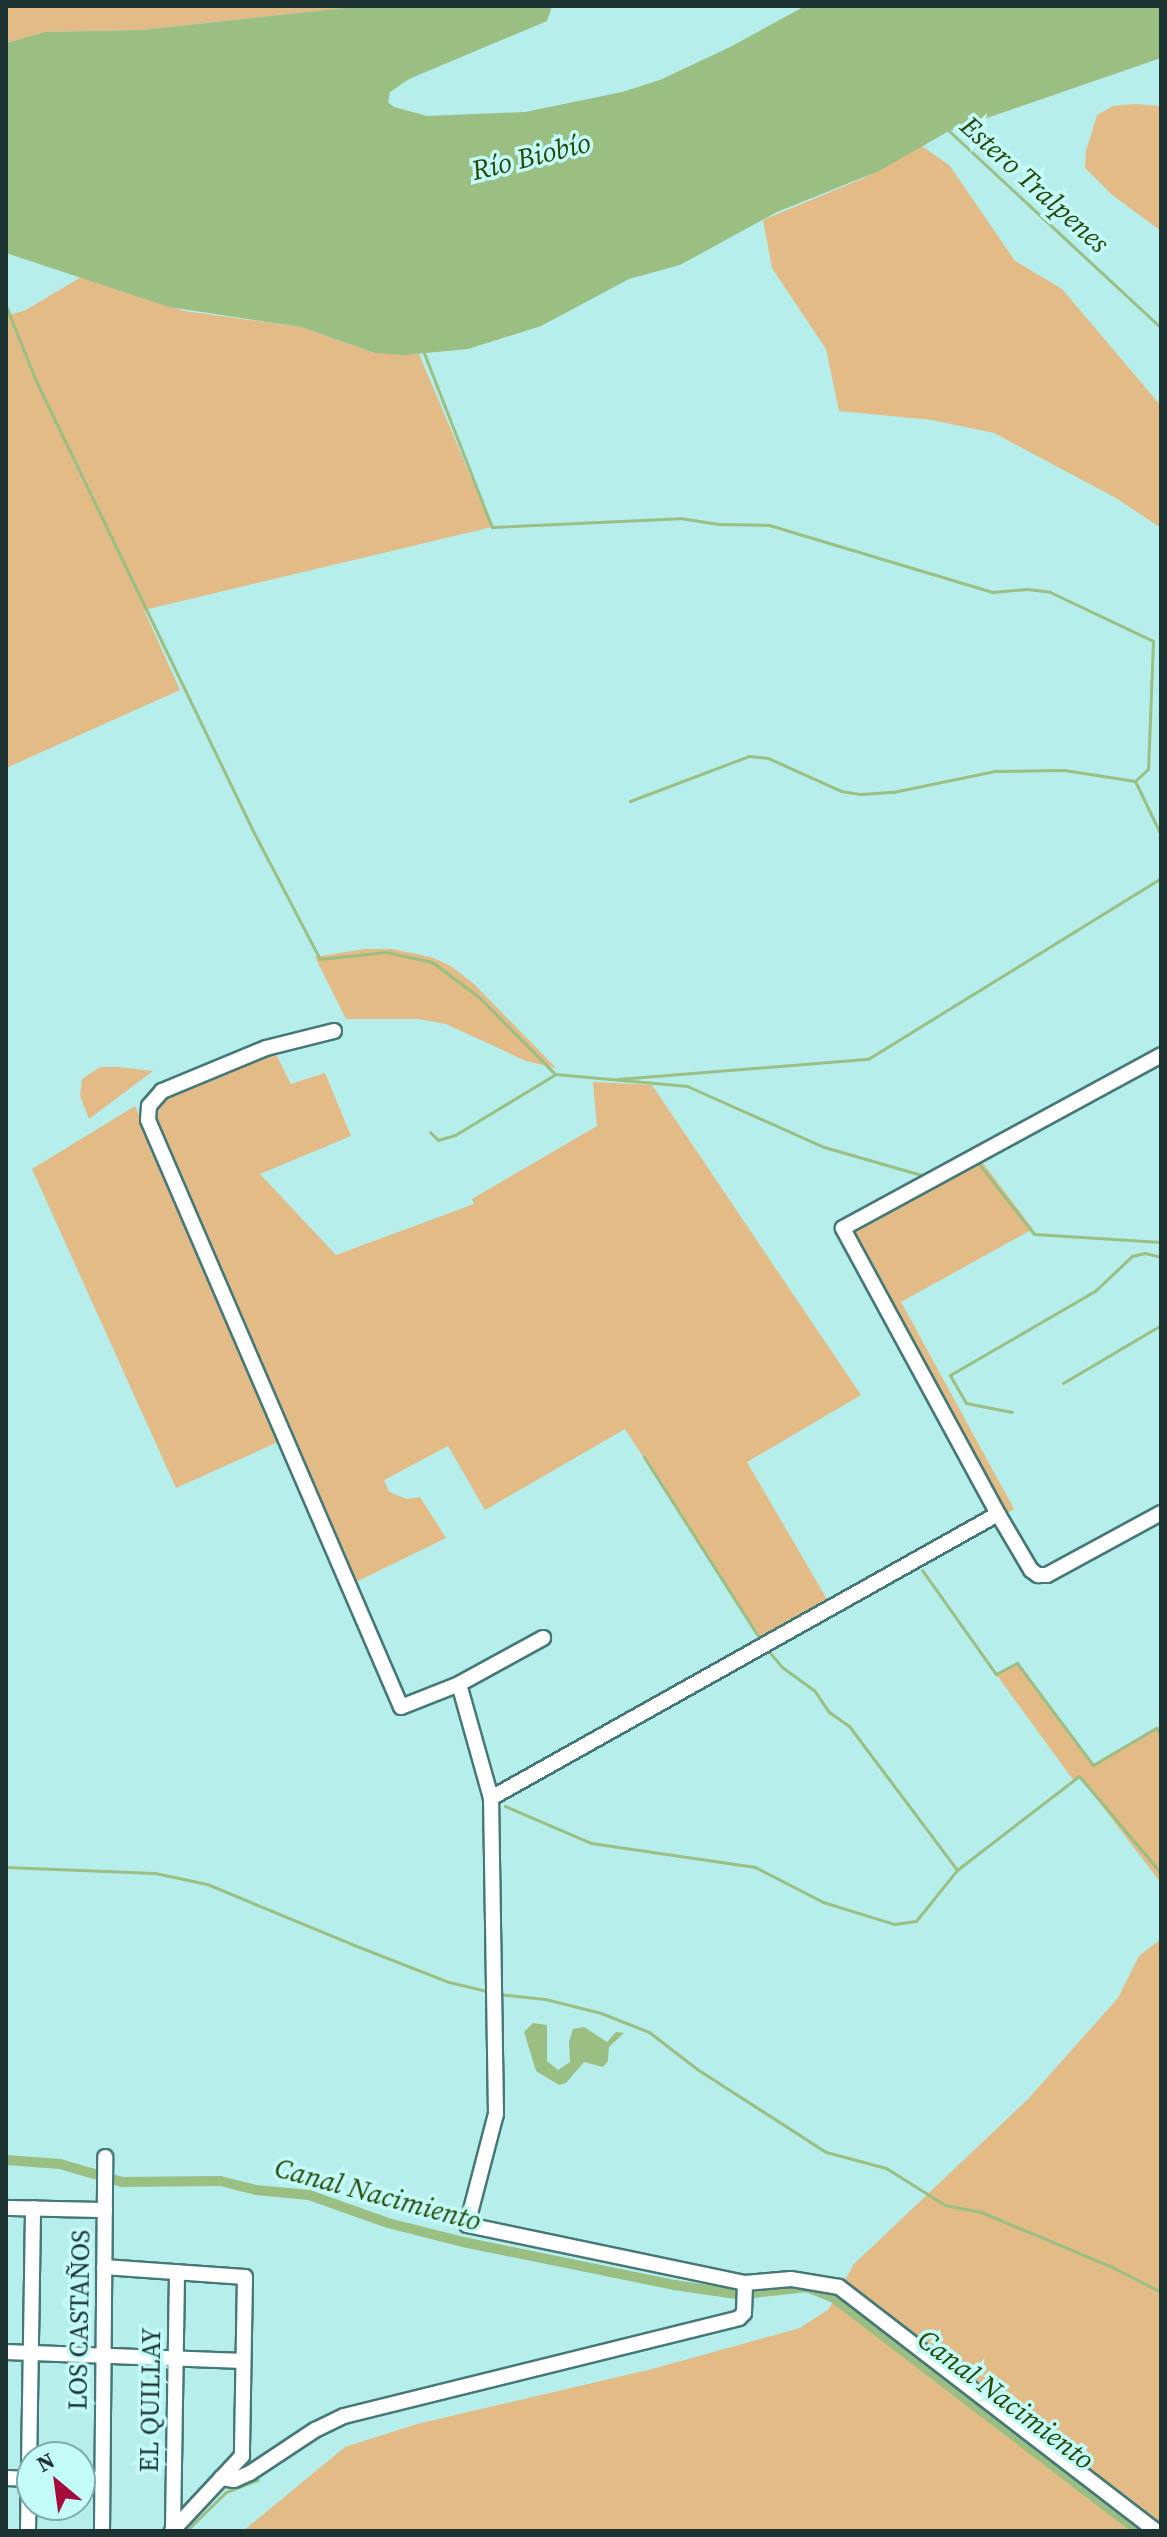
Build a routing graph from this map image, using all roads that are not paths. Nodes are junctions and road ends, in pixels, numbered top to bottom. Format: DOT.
graph roads {
  1 [pos="334,1031"];
  2 [pos="1161,1055"];
  3 [pos="1161,1513"];
  4 [pos="998,1514"];
  5 [pos="543,1638"];
  6 [pos="459,1684"];
  7 [pos="491,1798"];
  8 [pos="105,2157"];
  9 [pos="6,2208"];
  10 [pos="33,2208"];
  11 [pos="105,2210"];
  12 [pos="104,2267"];
  13 [pos="177,2272"];
  14 [pos="745,2283"];
  15 [pos="6,2352"];
  16 [pos="31,2352"];
  17 [pos="103,2353"];
  18 [pos="175,2357"];
  19 [pos="243,2361"];
  20 [pos="30,2441"];
  21 [pos="221,2478"];
  22 [pos="96,2479"];
  23 [pos="102,2479"];
  24 [pos="173,2530"];
  25 [pos="102,2531"];
  26 [pos="1156,2531"];
  1 -- 6 [label="street"];
  2 -- 4 [label="street"];
  3 -- 4 [label="street"];
  4 -- 7 [label="street"];
  5 -- 6 [label="street"];
  6 -- 7 [label="street"];
  7 -- 14 [label="street"];
  8 -- 11 [label="street, LOS CASTAÑOS"];
  9 -- 10 [label="street"];
  10 -- 11 [label="street"];
  10 -- 16 [label="street"];
  11 -- 12 [label="street, LOS CASTAÑOS"];
  12 -- 13 [label="street"];
  12 -- 17 [label="street, LOS CASTAÑOS"];
  13 -- 18 [label="street, EL QUILLAY"];
  13 -- 19 [label="street"];
  14 -- 21 [label="street"];
  14 -- 26 [label="street"];
  15 -- 16 [label="street"];
  16 -- 17 [label="street"];
  16 -- 20 [label="street"];
  17 -- 18 [label="street"];
  17 -- 23 [label="street, LOS CASTAÑOS"];
  18 -- 19 [label="street"];
  18 -- 24 [label="street, EL QUILLAY"];
  19 -- 21 [label="street"];
  21 -- 24 [label="street"];
  22 -- 23 [label="street"];
  23 -- 25 [label="street, LOS CASTAÑOS"];
}
